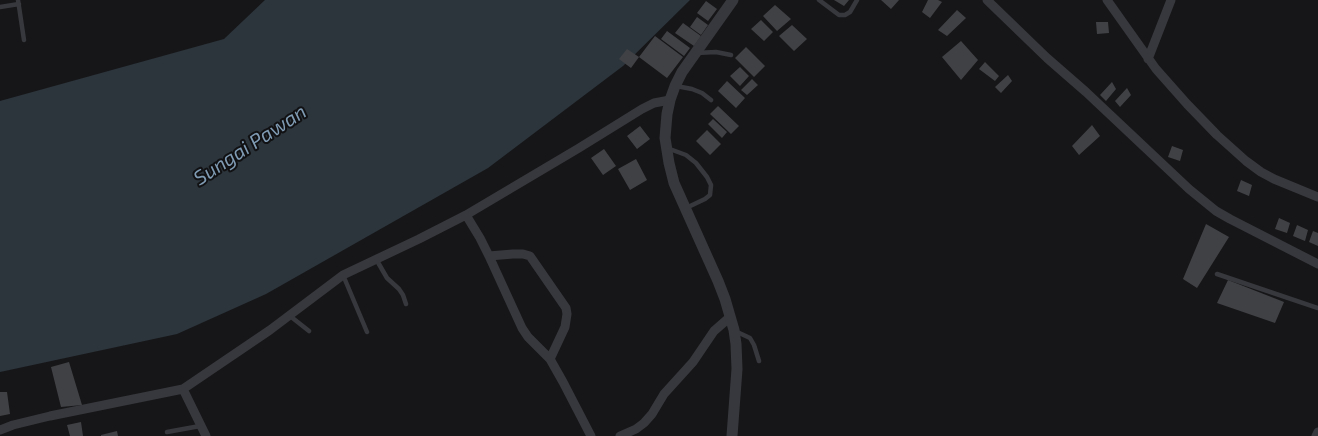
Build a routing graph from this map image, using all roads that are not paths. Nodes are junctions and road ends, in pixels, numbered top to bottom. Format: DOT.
graph roads {
  1 [pos="733,0"];
  2 [pos="819,0"];
  3 [pos="857,0"];
  4 [pos="987,0"];
  5 [pos="1107,0"];
  6 [pos="1171,0"];
  7 [pos="18,2"];
  8 [pos="0,7"];
  9 [pos="24,40"];
  10 [pos="695,54"];
  11 [pos="731,55"];
  12 [pos="1148,59"];
  13 [pos="675,86"];
  14 [pos="670,100"];
  15 [pos="712,100"];
  16 [pos="666,147"];
  17 [pos="1318,197"];
  18 [pos="685,208"];
  19 [pos="466,215"];
  20 [pos="489,256"];
  21 [pos="376,259"];
  22 [pos="1318,264"];
  23 [pos="1217,274"];
  24 [pos="343,275"];
  25 [pos="406,304"];
  26 [pos="1318,308"];
  27 [pos="290,316"];
  28 [pos="730,317"];
  29 [pos="734,330"];
  30 [pos="308,331"];
  31 [pos="367,332"];
  32 [pos="550,359"];
  33 [pos="759,361"];
  34 [pos="183,389"];
  35 [pos="201,426"];
  36 [pos="0,430"];
  37 [pos="167,432"];
  38 [pos="1318,432"];
  39 [pos="206,436"];
  40 [pos="591,436"];
  41 [pos="620,436"];
  42 [pos="732,436"];
  43 [pos="1316,436"];
  1 -- 10 [label="street"];
  2 -- 3 [label="lane"];
  4 -- 22 [label="street"];
  5 -- 12 [label="street"];
  6 -- 12 [label="street"];
  7 -- 8 [label="lane"];
  7 -- 9 [label="lane"];
  10 -- 11 [label="lane"];
  10 -- 13 [label="street"];
  12 -- 17 [label="street"];
  13 -- 14 [label="street"];
  13 -- 15 [label="lane"];
  14 -- 16 [label="street"];
  14 -- 19 [label="street"];
  16 -- 18 [label="street"];
  16 -- 18 [label="lane"];
  18 -- 28 [label="street"];
  19 -- 20 [label="street"];
  19 -- 21 [label="street"];
  20 -- 32 [label="street"];
  20 -- 32 [label="street"];
  21 -- 24 [label="street"];
  21 -- 25 [label="lane"];
  23 -- 26 [label="lane"];
  24 -- 27 [label="street"];
  24 -- 31 [label="lane"];
  27 -- 30 [label="lane"];
  27 -- 34 [label="street"];
  28 -- 29 [label="street"];
  28 -- 41 [label="street"];
  29 -- 33 [label="lane"];
  29 -- 42 [label="street"];
  32 -- 40 [label="street"];
  34 -- 35 [label="street"];
  34 -- 36 [label="street"];
  35 -- 37 [label="lane"];
  35 -- 39 [label="street"];
  38 -- 43 [label="street"];
}
